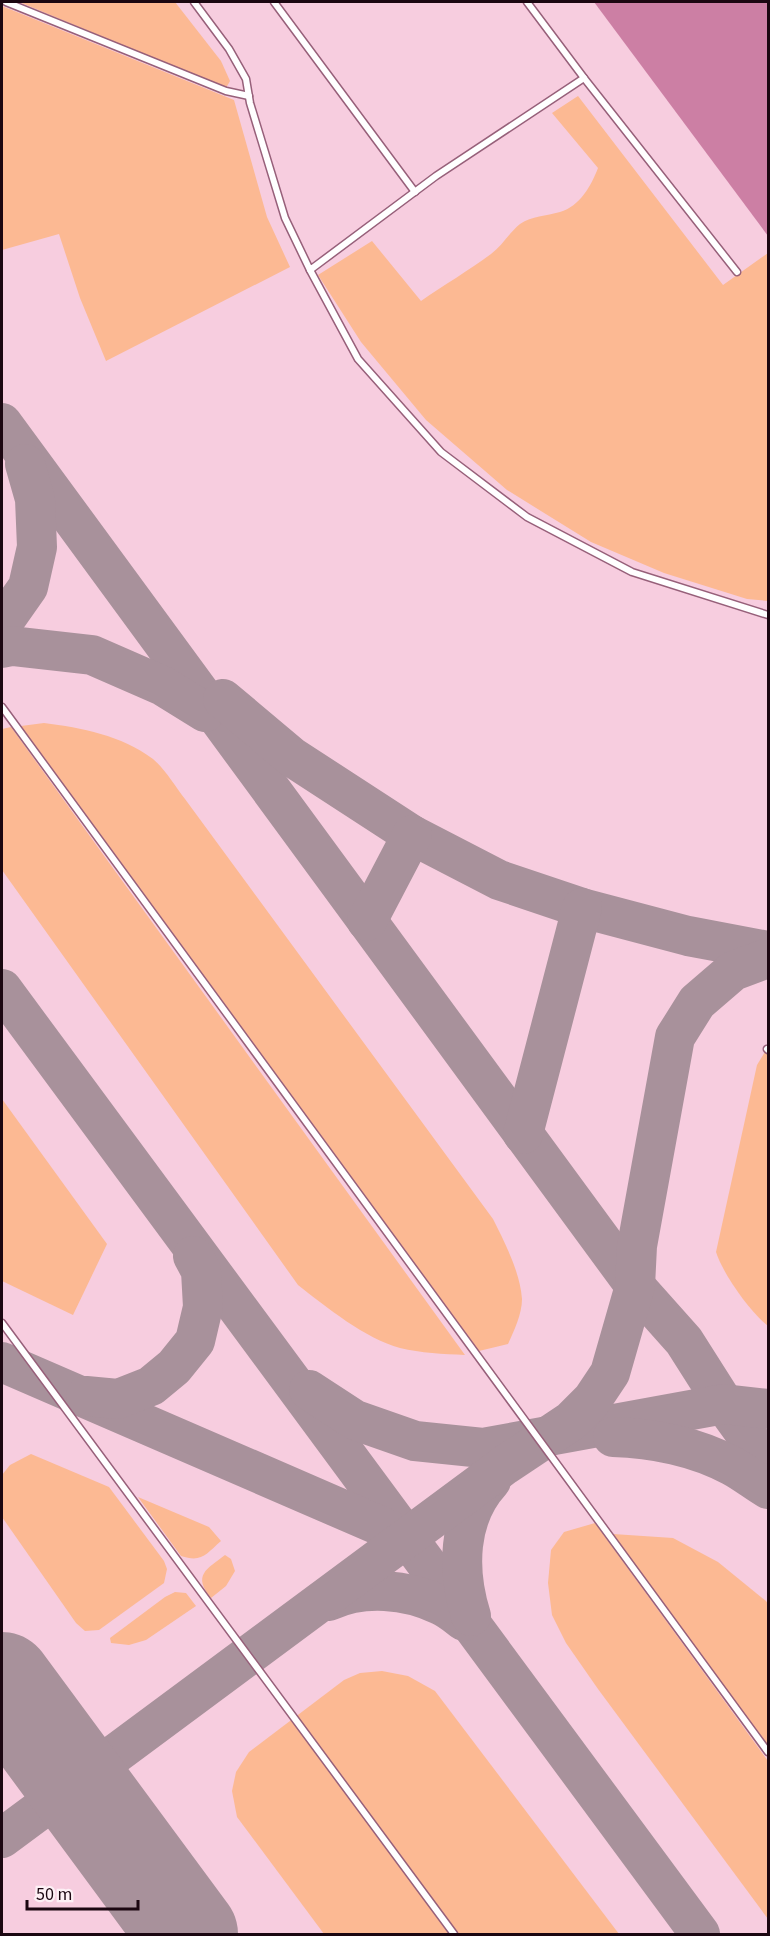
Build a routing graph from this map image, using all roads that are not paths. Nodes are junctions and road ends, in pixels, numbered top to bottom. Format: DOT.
graph roads {
  1 [pos="6,2"];
  2 [pos="194,2"];
  3 [pos="274,2"];
  4 [pos="527,2"];
  5 [pos="584,78"];
  6 [pos="249,96"];
  7 [pos="415,192"];
  8 [pos="310,270"];
  9 [pos="737,272"];
  10 [pos="768,615"];
  11 [pos="2,708"];
  12 [pos="2,1323"];
  13 [pos="768,1752"];
  14 [pos="454,1935"];
  1 -- 6 [label="lane"];
  2 -- 6 [label="lane"];
  3 -- 7 [label="lane"];
  4 -- 5 [label="lane"];
  5 -- 7 [label="lane"];
  5 -- 9 [label="lane"];
  6 -- 8 [label="lane"];
  7 -- 8 [label="lane"];
  8 -- 10 [label="lane"];
  11 -- 13 [label="lane"];
  12 -- 14 [label="lane"];
}
